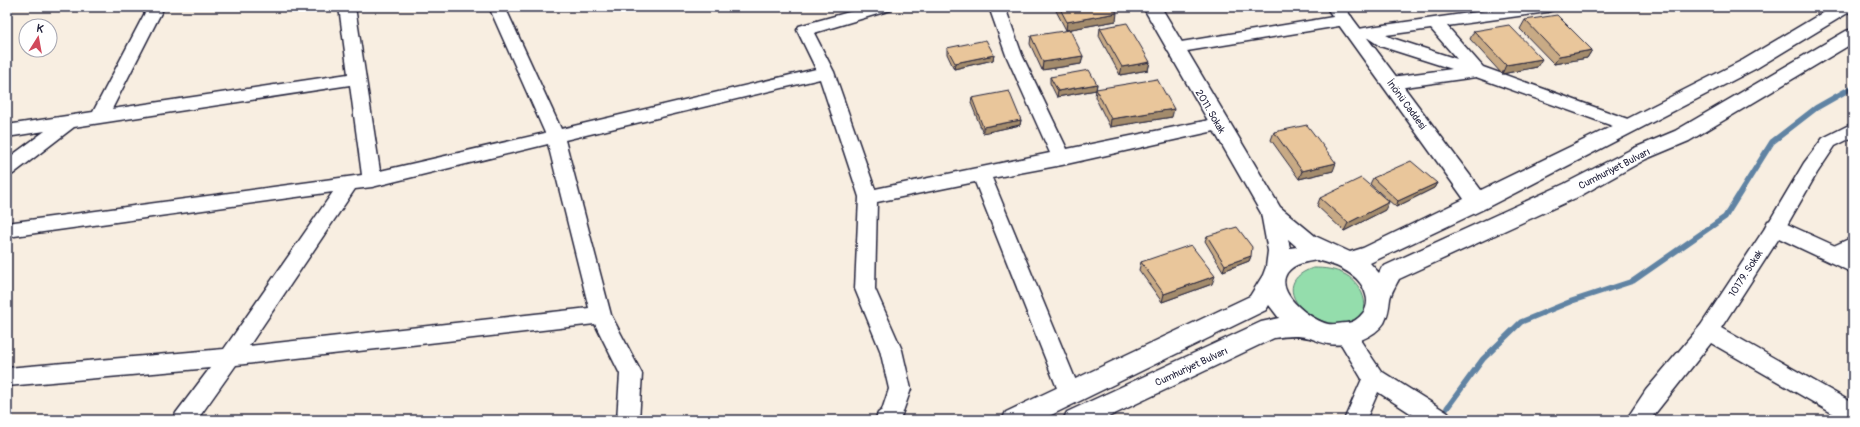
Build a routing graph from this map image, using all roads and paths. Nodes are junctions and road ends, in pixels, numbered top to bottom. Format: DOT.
graph roads {
  1 [pos="156,7"];
  2 [pos="347,7"];
  3 [pos="497,7"];
  4 [pos="885,7"];
  5 [pos="997,7"];
  6 [pos="1152,7"];
  7 [pos="1547,7"];
  8 [pos="1845,7"];
  9 [pos="1512,9"];
  10 [pos="1351,23"];
  11 [pos="1435,23"];
  12 [pos="1853,34"];
  13 [pos="1175,48"];
  14 [pos="1477,71"];
  15 [pos="826,72"];
  16 [pos="358,78"];
  17 [pos="1391,83"];
  18 [pos="99,117"];
  19 [pos="70,121"];
  20 [pos="1219,124"];
  21 [pos="1630,126"];
  22 [pos="1853,128"];
  23 [pos="7,131"];
  24 [pos="555,136"];
  25 [pos="1062,158"];
  26 [pos="7,169"];
  27 [pos="980,174"];
  28 [pos="372,180"];
  29 [pos="349,183"];
  30 [pos="868,197"];
  31 [pos="1478,202"];
  32 [pos="1272,214"];
  33 [pos="1776,227"];
  34 [pos="7,230"];
  35 [pos="1847,254"];
  36 [pos="1342,258"];
  37 [pos="1275,273"];
  38 [pos="1379,297"];
  39 [pos="601,315"];
  40 [pos="1309,328"];
  41 [pos="1708,331"];
  42 [pos="1345,334"];
  43 [pos="230,357"];
  44 [pos="7,377"];
  45 [pos="1373,378"];
  46 [pos="1070,393"];
  47 [pos="1853,414"];
  48 [pos="184,420"];
  49 [pos="628,420"];
  50 [pos="886,420"];
  51 [pos="1015,420"];
  52 [pos="1076,420"];
  53 [pos="1356,420"];
  54 [pos="1440,420"];
  55 [pos="1637,420"];
  1 -- 18 [label="street"];
  2 -- 16 [label="street"];
  3 -- 24 [label="street"];
  4 -- 15 [label="street"];
  5 -- 25 [label="street"];
  6 -- 13 [label="main road, 2011. Sokak"];
  7 -- 9 [label="street"];
  8 -- 21 [label="main road"];
  9 -- 11 [label="street"];
  10 -- 11 [label="street"];
  10 -- 13 [label="street"];
  10 -- 14 [label="street"];
  10 -- 17 [label="main road, İnönü Caddesi"];
  11 -- 14 [label="street"];
  12 -- 38 [label="main road, Cumhuriyet Bulvarı"];
  13 -- 20 [label="main road, 2011. Sokak"];
  14 -- 17 [label="street"];
  14 -- 21 [label="street"];
  15 -- 24 [label="street"];
  15 -- 30 [label="street"];
  16 -- 18 [label="street"];
  16 -- 28 [label="street"];
  17 -- 31 [label="main road, İnönü Caddesi"];
  18 -- 19 [label="street"];
  19 -- 23 [label="street"];
  19 -- 26 [label="street"];
  20 -- 25 [label="street"];
  20 -- 32 [label="main road, 2011. Sokak"];
  21 -- 31 [label="main road"];
  22 -- 33 [label="street, 10179. Sokak"];
  24 -- 28 [label="street"];
  24 -- 39 [label="street"];
  25 -- 27 [label="street"];
  27 -- 30 [label="street"];
  27 -- 46 [label="street"];
  28 -- 29 [label="street"];
  29 -- 34 [label="street"];
  29 -- 43 [label="street"];
  30 -- 50 [label="street"];
  31 -- 36 [label="main road"];
  32 -- 36 [label="main road"];
  32 -- 37 [label="main road"];
  33 -- 35 [label="main road"];
  33 -- 41 [label="street, 10179. Sokak"];
  36 -- 37 [label="main road"];
  36 -- 38 [label="main road"];
  37 -- 40 [label="main road"];
  37 -- 46 [label="main road"];
  38 -- 42 [label="main road"];
  39 -- 43 [label="street"];
  39 -- 49 [label="street"];
  40 -- 42 [label="main road"];
  40 -- 52 [label="main road, Cumhuriyet Bulvarı"];
  41 -- 47 [label="street"];
  41 -- 55 [label="street, 10179. Sokak"];
  42 -- 45 [label="street"];
  43 -- 44 [label="street"];
  43 -- 48 [label="street"];
  45 -- 53 [label="street"];
  45 -- 54 [label="street"];
  46 -- 51 [label="main road"];
}
